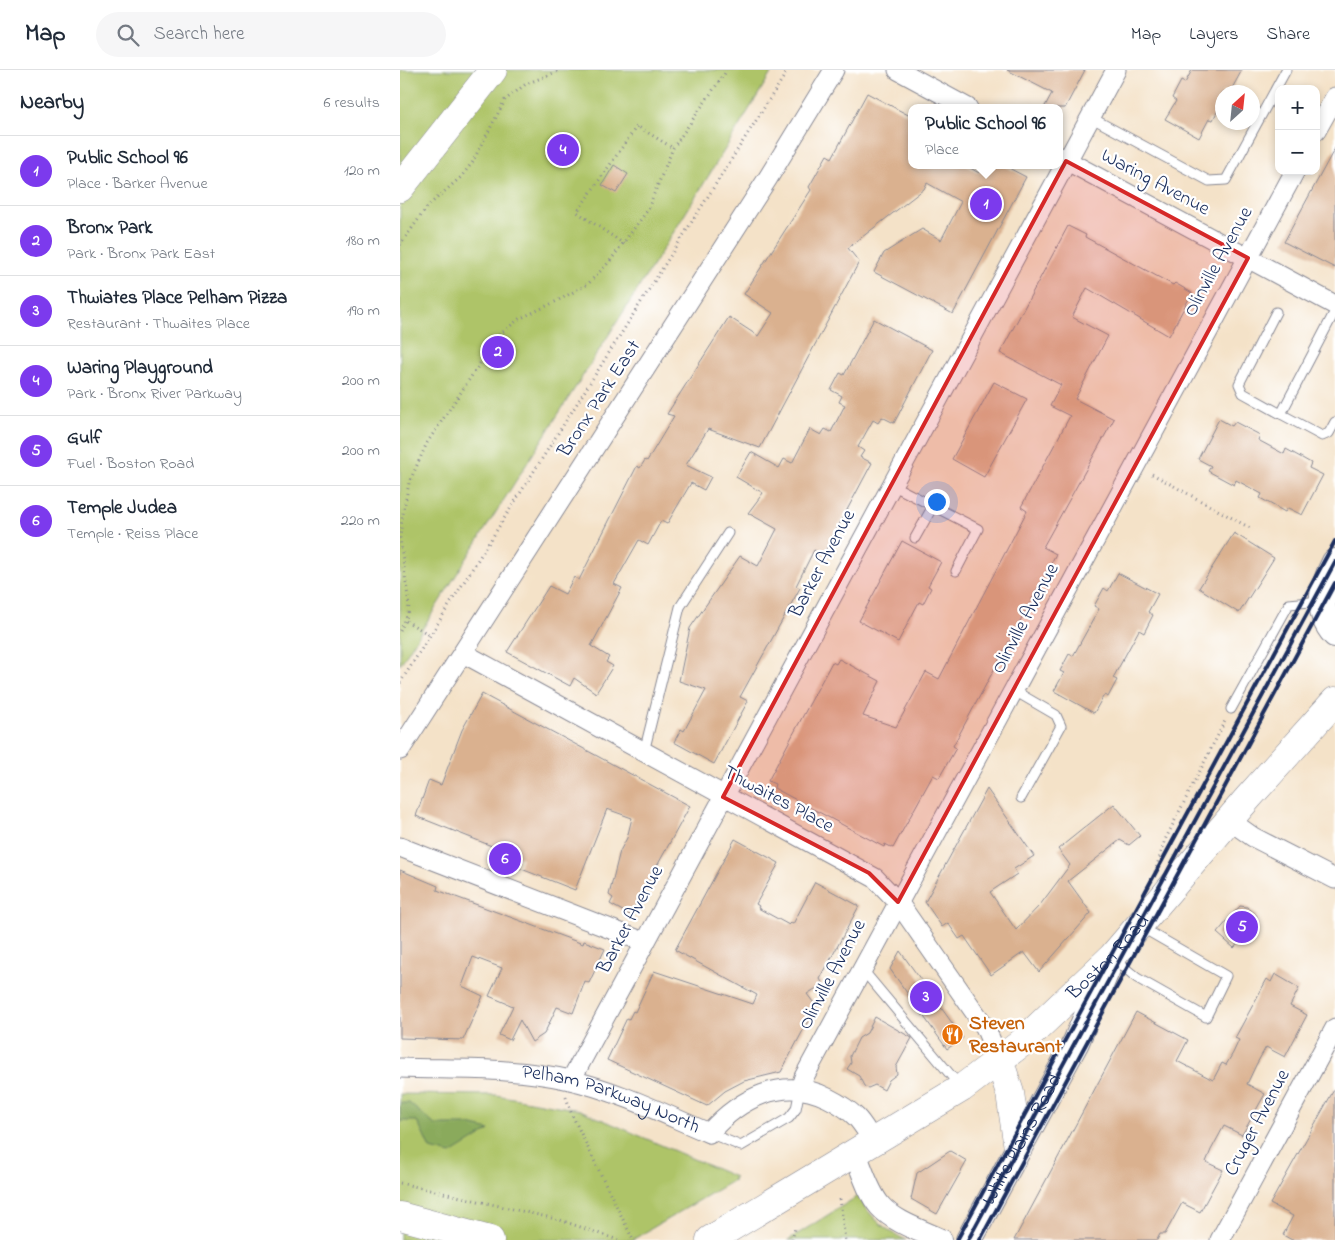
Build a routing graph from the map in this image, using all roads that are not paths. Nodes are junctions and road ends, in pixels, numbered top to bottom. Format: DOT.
graph roads {
  1 [pos="493,70"];
  2 [pos="834,70"];
  3 [pos="898,70"];
  4 [pos="1116,70"];
  5 [pos="1286,70"];
  6 [pos="1335,97"];
  7 [pos="961,104"];
  8 [pos="1090,117"];
  9 [pos="1317,130"];
  10 [pos="1063,159"];
  11 [pos="1058,169"];
  12 [pos="1293,175"];
  13 [pos="400,188"];
  14 [pos="1248,258"];
  15 [pos="1335,305"];
  16 [pos="1335,311"];
  17 [pos="1276,312"];
  18 [pos="1281,414"];
  19 [pos="1335,422"];
  20 [pos="892,485"];
  21 [pos="933,506"];
  22 [pos="728,533"];
  23 [pos="915,538"];
  24 [pos="1335,562"];
  25 [pos="956,571"];
  26 [pos="1322,600"];
  27 [pos="1335,634"];
  28 [pos="463,653"];
  29 [pos="1013,690"];
  30 [pos="1335,701"];
  31 [pos="1231,709"];
  32 [pos="400,750"];
  33 [pos="644,752"];
  34 [pos="723,797"];
  35 [pos="1021,798"];
  36 [pos="1229,820"];
  37 [pos="400,848"];
  38 [pos="1335,879"];
  39 [pos="898,902"];
  40 [pos="1138,925"];
  41 [pos="644,942"];
  42 [pos="1112,957"];
  43 [pos="862,968"];
  44 [pos="1335,1028"];
  45 [pos="1000,1062"];
  46 [pos="400,1068"];
  47 [pos="571,1080"];
  48 [pos="800,1088"];
  49 [pos="962,1088"];
  50 [pos="709,1133"];
  51 [pos="864,1148"];
  52 [pos="1018,1148"];
  53 [pos="400,1216"];
  54 [pos="400,1227"];
  55 [pos="474,1240"];
  56 [pos="490,1240"];
  57 [pos="710,1240"];
  58 [pos="941,1240"];
  59 [pos="969,1240"];
  60 [pos="1220,1240"];
  1 -- 13 [label="main road"];
  2 -- 28 [label="street, Bronx Park East"];
  3 -- 7 [label="street"];
  4 -- 8 [label="street, Barker Avenue"];
  5 -- 8 [label="lane"];
  6 -- 9 [label="street"];
  8 -- 10 [label="street, Barker Avenue"];
  10 -- 14 [label="street, Waring Avenue"];
  11 -- 20 [label="street, Barker Avenue"];
  12 -- 14 [label="street, Olinville Avenue"];
  14 -- 15 [label="street, Waring Avenue"];
  14 -- 29 [label="street, Olinville Avenue"];
  16 -- 18 [label="lane"];
  17 -- 18 [label="lane"];
  18 -- 19 [label="lane"];
  20 -- 21 [label="lane"];
  20 -- 34 [label="street, Barker Avenue"];
  21 -- 23 [label="lane"];
  21 -- 25 [label="lane"];
  22 -- 33 [label="lane"];
  24 -- 26 [label="main road"];
  26 -- 27 [label="main road"];
  26 -- 31 [label="lane"];
  28 -- 32 [label="street, Bronx Park East"];
  28 -- 33 [label="street, Thwaites Place"];
  29 -- 35 [label="lane"];
  29 -- 39 [label="street, Olinville Avenue"];
  30 -- 36 [label="main road, Boston Road"];
  33 -- 34 [label="street, Thwaites Place"];
  34 -- 39 [label="street, Thwaites Place"];
  34 -- 41 [label="street, Barker Avenue"];
  36 -- 38 [label="street"];
  36 -- 40 [label="main road, Boston Road"];
  37 -- 41 [label="street"];
  39 -- 43 [label="street, Olinville Avenue"];
  39 -- 45 [label="street, Thwaites Place"];
  40 -- 42 [label="main road, Boston Road"];
  40 -- 42 [label="lane"];
  41 -- 47 [label="street, Barker Avenue"];
  42 -- 45 [label="main road, Boston Road"];
  42 -- 52 [label="main road, White Plains Road"];
  43 -- 48 [label="street, Olinville Avenue"];
  43 -- 49 [label="lane"];
  44 -- 60 [label="street, Cruger Avenue"];
  45 -- 49 [label="main road, Boston Road"];
  45 -- 52 [label="main road"];
  46 -- 47 [label="street, Pelham Parkway North"];
  47 -- 50 [label="street, Pelham Parkway North"];
  48 -- 50 [label="street, Pelham Parkway North"];
  48 -- 50 [label="lane"];
  48 -- 51 [label="street, Pelham Parkway North"];
  49 -- 51 [label="main road, Boston Road"];
  51 -- 57 [label="main road, Boston Road"];
  51 -- 58 [label="street, Pelham Parkway North"];
  52 -- 59 [label="main road, White Plains Road"];
  53 -- 56 [label="main road"];
  54 -- 55 [label="main road"];
}
